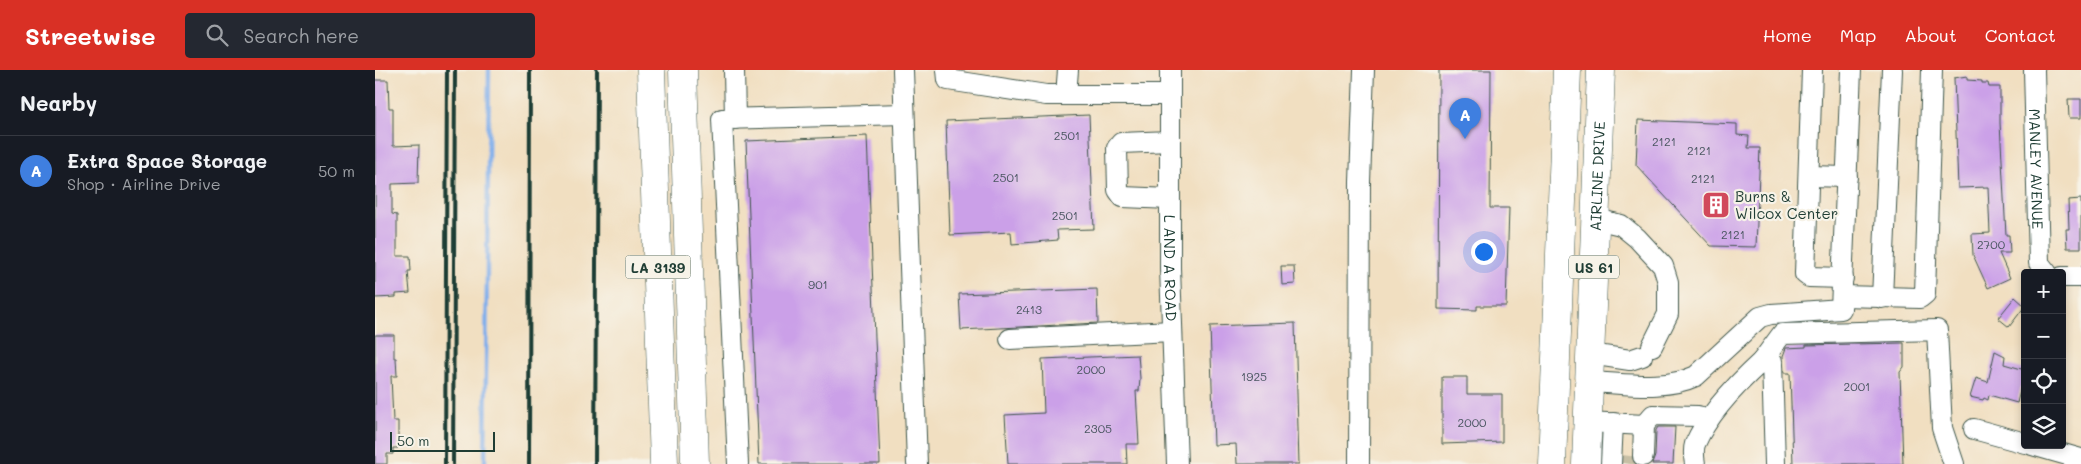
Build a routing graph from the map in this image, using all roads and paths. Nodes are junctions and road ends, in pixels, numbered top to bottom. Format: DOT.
graph roads {
  1 [pos="651,70"];
  2 [pos="683,70"];
  3 [pos="733,70"];
  4 [pos="903,70"];
  5 [pos="947,70"];
  6 [pos="1068,70"];
  7 [pos="1170,70"];
  8 [pos="1364,70"];
  9 [pos="1567,70"];
  10 [pos="1601,70"];
  11 [pos="1812,70"];
  12 [pos="1851,70"];
  13 [pos="1892,70"];
  14 [pos="1932,70"];
  15 [pos="2034,70"];
  16 [pos="1066,95"];
  17 [pos="1169,96"];
  18 [pos="904,114"];
  19 [pos="735,119"];
  20 [pos="1170,141"];
  21 [pos="1809,176"];
  22 [pos="1847,177"];
  23 [pos="1170,199"];
  24 [pos="1596,219"];
  25 [pos="2044,269"];
  26 [pos="2066,277"];
  27 [pos="2081,277"];
  28 [pos="1843,287"];
  29 [pos="1881,298"];
  30 [pos="1172,331"];
  31 [pos="1010,339"];
  32 [pos="1591,354"];
  33 [pos="1762,361"];
  34 [pos="1589,382"];
  35 [pos="1698,416"];
  36 [pos="1613,426"];
  37 [pos="1975,429"];
  38 [pos="1553,435"];
  39 [pos="2021,442"];
  40 [pos="2046,449"];
  41 [pos="1637,456"];
  42 [pos="2081,459"];
  43 [pos="664,464"];
  44 [pos="695,464"];
  45 [pos="738,464"];
  46 [pos="917,464"];
  47 [pos="1177,464"];
  48 [pos="1359,464"];
  49 [pos="1552,464"];
  50 [pos="1586,464"];
  51 [pos="1611,464"];
  52 [pos="1695,464"];
  53 [pos="1775,464"];
  54 [pos="1954,464"];
  1 -- 43 [label="highway, LA 3139"];
  2 -- 44 [label="highway, LA 3139"];
  3 -- 19 [label="street"];
  4 -- 18 [label="street"];
  5 -- 16 [label="street"];
  6 -- 16 [label="street"];
  7 -- 17 [label="street, L AND A ROAD"];
  8 -- 48 [label="street"];
  9 -- 38 [label="highway, US 61"];
  10 -- 24 [label="highway, AIRLINE DRIVE / US 61"];
  11 -- 21 [label="street"];
  12 -- 22 [label="street"];
  13 -- 29 [label="street"];
  14 -- 29 [label="street"];
  15 -- 25 [label="street, MANLEY AVENUE"];
  16 -- 17 [label="street"];
  17 -- 20 [label="street, L AND A ROAD"];
  18 -- 19 [label="street"];
  18 -- 46 [label="street"];
  19 -- 45 [label="street"];
  20 -- 23 [label="street, L AND A ROAD"];
  20 -- 23 [label="street"];
  21 -- 22 [label="street"];
  21 -- 28 [label="street"];
  22 -- 28 [label="street"];
  23 -- 30 [label="street, L AND A ROAD"];
  24 -- 32 [label="highway, AIRLINE DRIVE / US 61"];
  24 -- 32 [label="street"];
  26 -- 27 [label="street"];
  28 -- 29 [label="street"];
  28 -- 34 [label="street"];
  30 -- 31 [label="street"];
  30 -- 47 [label="street, L AND A ROAD"];
  32 -- 34 [label="highway, AIRLINE DRIVE / US 61"];
  33 -- 52 [label="street"];
  33 -- 53 [label="street"];
  33 -- 54 [label="street"];
  34 -- 36 [label="highway, AIRLINE DRIVE / US 61"];
  35 -- 36 [label="street"];
  36 -- 38 [label="highway"];
  36 -- 41 [label="street"];
  36 -- 50 [label="highway, AIRLINE DRIVE / US 61"];
  36 -- 51 [label="street"];
  37 -- 39 [label="street"];
  38 -- 49 [label="highway, US 61"];
  40 -- 42 [label="street"];
}
